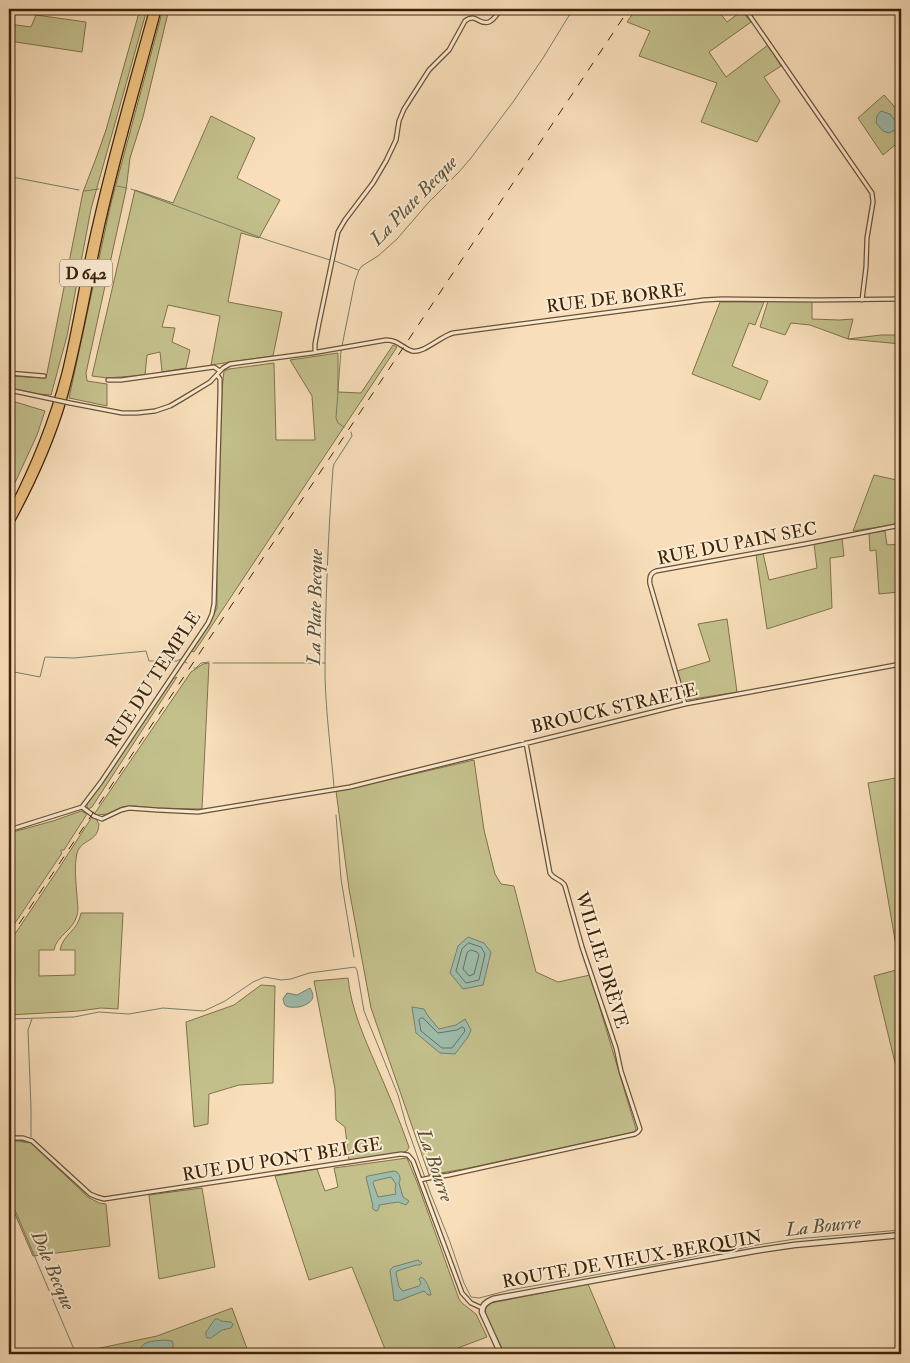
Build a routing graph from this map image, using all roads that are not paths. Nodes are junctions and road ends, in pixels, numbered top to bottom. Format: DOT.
graph roads {
  1 [pos="153,9"];
  2 [pos="158,9"];
  3 [pos="501,9"];
  4 [pos="745,9"];
  5 [pos="901,299"];
  6 [pos="862,300"];
  7 [pos="315,352"];
  8 [pos="220,371"];
  9 [pos="9,373"];
  10 [pos="217,375"];
  11 [pos="44,376"];
  12 [pos="108,380"];
  13 [pos="9,390"];
  14 [pos="9,515"];
  15 [pos="9,525"];
  16 [pos="901,525"];
  17 [pos="901,664"];
  18 [pos="685,704"];
  19 [pos="526,743"];
  20 [pos="82,808"];
  21 [pos="9,830"];
  22 [pos="9,1138"];
  23 [pos="421,1180"];
  24 [pos="901,1235"];
  25 [pos="482,1308"];
  26 [pos="501,1354"];
  1 -- 14 [label="highway, D 642"];
  2 -- 15 [label="highway, D 642"];
  3 -- 7 [label="street"];
  4 -- 6 [label="street"];
  5 -- 6 [label="street, RUE DE BORRE"];
  6 -- 7 [label="street, RUE DE BORRE"];
  7 -- 8 [label="street, RUE DE BORRE"];
  8 -- 10 [label="street"];
  8 -- 12 [label="street"];
  9 -- 11 [label="street"];
  10 -- 13 [label="street, bridge"];
  10 -- 20 [label="street, RUE DU TEMPLE"];
  16 -- 18 [label="street, RUE DU PAIN SEC"];
  17 -- 18 [label="street, BROUCK STRAETE"];
  18 -- 19 [label="street, BROUCK STRAETE"];
  19 -- 20 [label="street, BROUCK STRAETE"];
  19 -- 23 [label="street, WILLIE DRÈVE"];
  20 -- 21 [label="street"];
  22 -- 23 [label="street, RUE DU PONT BELGE"];
  23 -- 25 [label="street, RUE DU PONT BELGE"];
  24 -- 25 [label="street, ROUTE DE VIEUX-BERQUIN"];
  25 -- 26 [label="street"];
}
